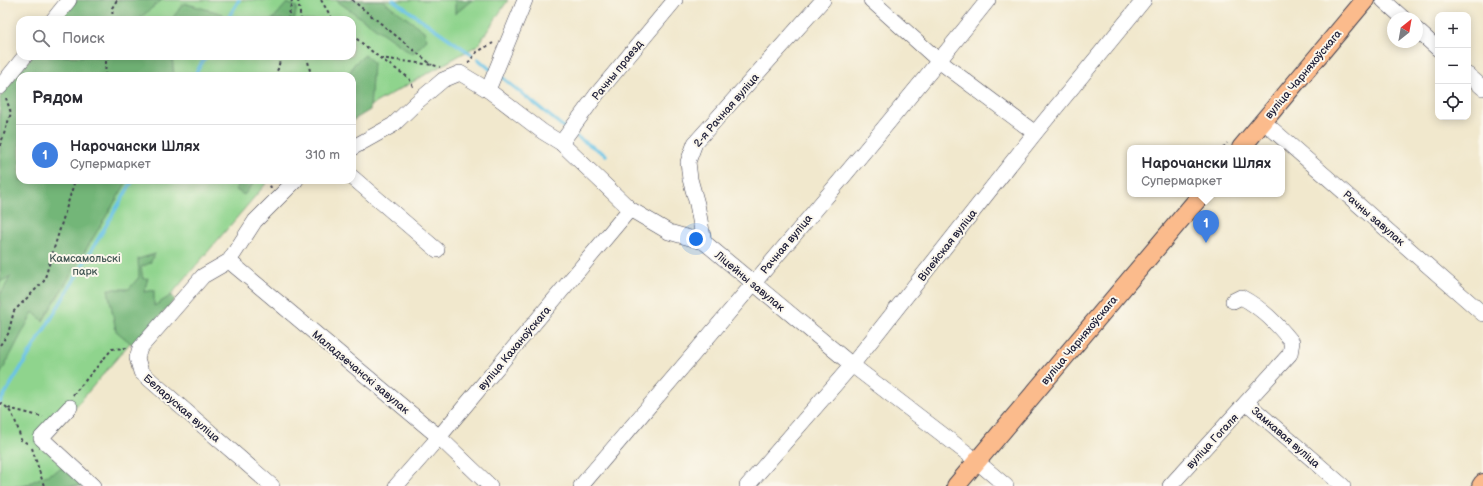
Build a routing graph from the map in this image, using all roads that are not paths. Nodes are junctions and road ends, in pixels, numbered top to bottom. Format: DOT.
graph roads {
  1 [pos="69,0"];
  2 [pos="525,0"];
  3 [pos="675,0"];
  4 [pos="823,0"];
  5 [pos="871,0"];
  6 [pos="988,0"];
  7 [pos="1144,0"];
  8 [pos="1365,0"];
  9 [pos="1383,0"];
  10 [pos="1396,12"];
  11 [pos="56,16"];
  12 [pos="1423,35"];
  13 [pos="1437,48"];
  14 [pos="22,60"];
  15 [pos="939,61"];
  16 [pos="1471,78"];
  17 [pos="1,86"];
  18 [pos="1483,88"];
  19 [pos="488,90"];
  20 [pos="1264,122"];
  21 [pos="1035,133"];
  22 [pos="561,143"];
  23 [pos="1244,145"];
  24 [pos="356,146"];
  25 [pos="356,180"];
  26 [pos="292,184"];
  27 [pos="1199,197"];
  28 [pos="630,209"];
  29 [pos="704,242"];
  30 [pos="437,250"];
  31 [pos="229,261"];
  32 [pos="753,283"];
  33 [pos="1233,301"];
  34 [pos="1483,314"];
  35 [pos="852,365"];
  36 [pos="71,401"];
  37 [pos="1247,403"];
  38 [pos="439,437"];
  39 [pos="977,461"];
  40 [pos="1483,483"];
  41 [pos="93,486"];
  42 [pos="272,486"];
  43 [pos="396,486"];
  44 [pos="490,486"];
  45 [pos="581,486"];
  46 [pos="747,486"];
  47 [pos="956,486"];
  48 [pos="1006,486"];
  49 [pos="1170,486"];
  50 [pos="1343,486"];
  51 [pos="1481,486"];
  1 -- 11 [label="street"];
  2 -- 19 [label="street"];
  3 -- 22 [label="street, Рачны праезд"];
  4 -- 29 [label="street, 2-я Рачная вуліца"];
  5 -- 15 [label="street"];
  6 -- 15 [label="street, Рачная вуліца"];
  7 -- 21 [label="street, Вілейская вуліца"];
  8 -- 20 [label="main road, вуліца Чарняхоўскага"];
  9 -- 10 [label="street"];
  12 -- 13 [label="street"];
  14 -- 17 [label="street"];
  15 -- 21 [label="street"];
  15 -- 32 [label="street, Рачная вуліца"];
  16 -- 18 [label="street"];
  19 -- 22 [label="street, Ліцейны завулак"];
  19 -- 24 [label="street"];
  20 -- 23 [label="main road, вуліца Чарняхоўскага"];
  20 -- 34 [label="street, Рачны завулак"];
  21 -- 35 [label="street, Вілейская вуліца"];
  22 -- 28 [label="street, Ліцейны завулак"];
  25 -- 30 [label="street"];
  26 -- 31 [label="street"];
  27 -- 39 [label="main road, вуліца Чарняхоўскага"];
  28 -- 29 [label="street, Ліцейны завулак"];
  28 -- 38 [label="street, вуліца Каханоўскага"];
  29 -- 32 [label="street, Ліцейны завулак"];
  31 -- 38 [label="street, Маладзечанскі завулак"];
  31 -- 42 [label="street, Беларуская вуліца"];
  32 -- 35 [label="street, Ліцейны завулак"];
  32 -- 45 [label="street, Рачная вуліца"];
  33 -- 37 [label="street, вуліца Гогаля"];
  35 -- 39 [label="street, Ліцейны завулак"];
  35 -- 46 [label="street, Вілейская вуліца"];
  36 -- 41 [label="street"];
  37 -- 49 [label="street, вуліца Гогаля"];
  37 -- 50 [label="street, Замкавая вуліца"];
  38 -- 43 [label="street, вуліца Каханоўскага"];
  38 -- 44 [label="street, Маладзечанскі завулак"];
  39 -- 47 [label="main road, вуліца Чарняхоўскага"];
  39 -- 48 [label="street, Ліцейны завулак"];
  40 -- 51 [label="main road"];
}
